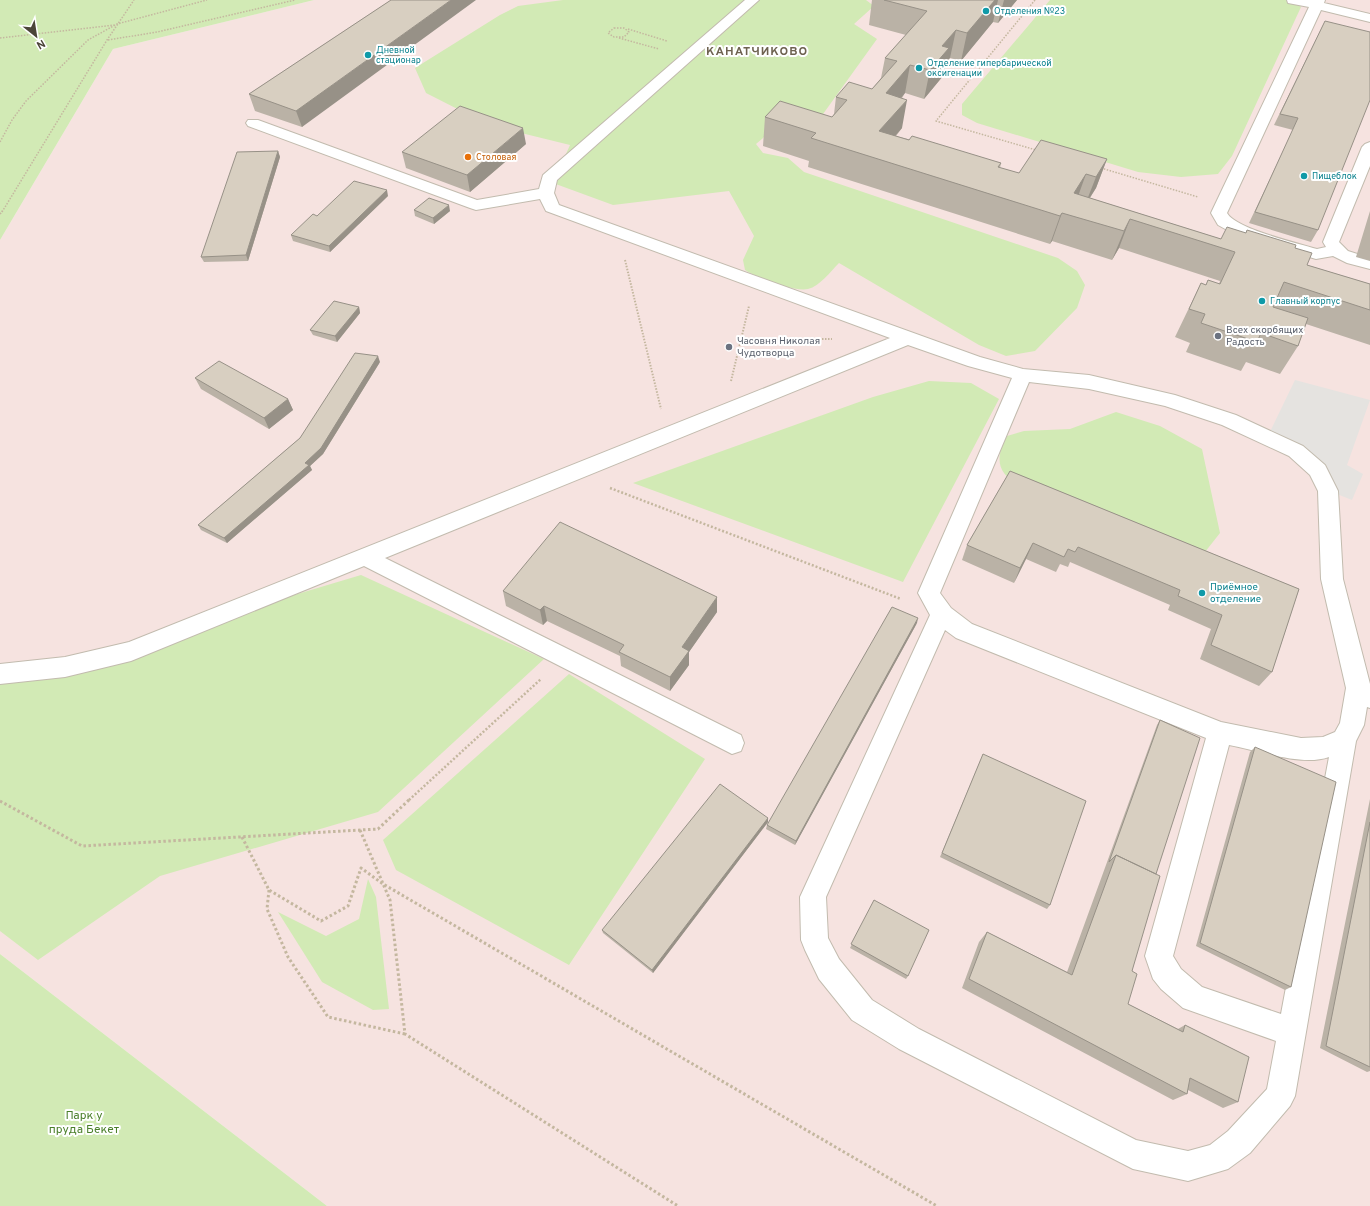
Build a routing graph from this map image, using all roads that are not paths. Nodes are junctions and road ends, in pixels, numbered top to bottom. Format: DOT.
graph roads {
  1 [pos="753,0"];
  2 [pos="1293,0"];
  3 [pos="1318,3"];
  4 [pos="1370,18"];
  5 [pos="253,123"];
  6 [pos="1370,147"];
  7 [pos="546,193"];
  8 [pos="1335,250"];
  9 [pos="1370,264"];
  10 [pos="908,338"];
  11 [pos="1023,375"];
  12 [pos="364,557"];
  13 [pos="941,614"];
  14 [pos="0,674"];
  15 [pos="1364,693"];
  16 [pos="1220,732"];
  17 [pos="1344,740"];
  18 [pos="732,743"];
  19 [pos="1291,1032"];
  1 -- 7 [label="lane"];
  2 -- 3 [label="lane"];
  3 -- 4 [label="lane"];
  3 -- 8 [label="lane"];
  5 -- 7 [label="lane"];
  6 -- 8 [label="lane"];
  7 -- 10 [label="lane"];
  8 -- 9 [label="lane"];
  10 -- 11 [label="lane"];
  10 -- 12 [label="lane"];
  11 -- 13 [label="lane"];
  11 -- 15 [label="lane"];
  12 -- 14 [label="lane"];
  12 -- 18 [label="lane"];
  13 -- 16 [label="lane"];
  13 -- 19 [label="lane"];
  15 -- 17 [label="lane"];
  16 -- 17 [label="lane"];
  16 -- 19 [label="lane"];
  17 -- 19 [label="lane"];
}
